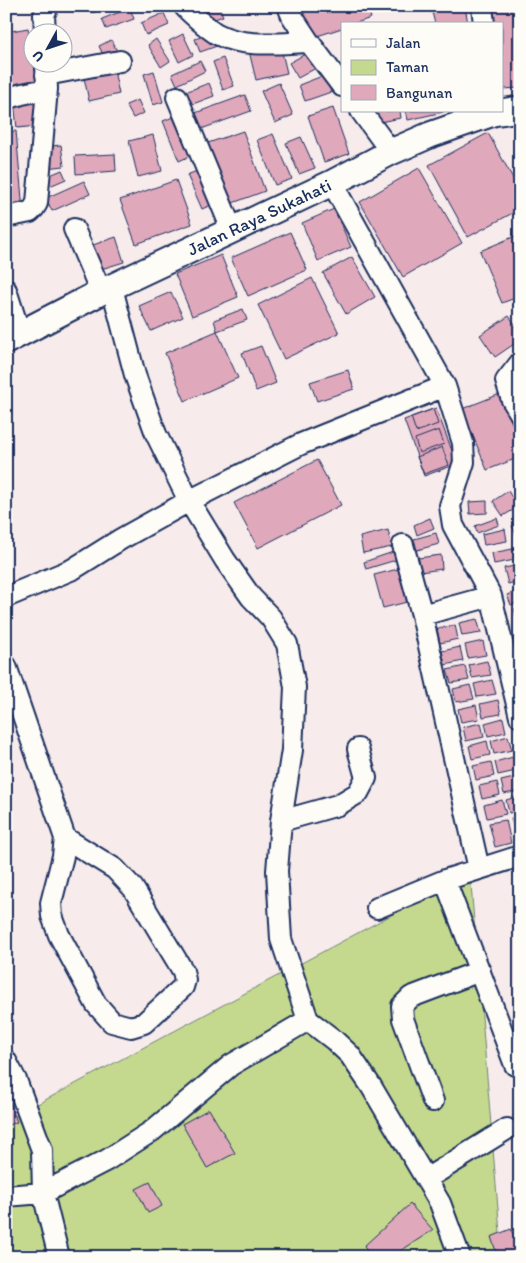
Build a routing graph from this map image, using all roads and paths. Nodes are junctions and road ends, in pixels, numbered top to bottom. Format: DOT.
graph roads {
  1 [pos="48,6"];
  2 [pos="184,6"];
  3 [pos="288,6"];
  4 [pos="482,6"];
  5 [pos="44,22"];
  6 [pos="484,22"];
  7 [pos="309,42"];
  8 [pos="120,61"];
  9 [pos="46,76"];
  10 [pos="341,85"];
  11 [pos="177,97"];
  12 [pos="6,99"];
  13 [pos="520,109"];
  14 [pos="504,111"];
  15 [pos="362,112"];
  16 [pos="493,112"];
  17 [pos="391,152"];
  18 [pos="332,183"];
  19 [pos="6,217"];
  20 [pos="74,229"];
  21 [pos="232,230"];
  22 [pos="6,290"];
  23 [pos="107,290"];
  24 [pos="13,337"];
  25 [pos="520,363"];
  26 [pos="445,386"];
  27 [pos="520,413"];
  28 [pos="189,501"];
  29 [pos="403,545"];
  30 [pos="491,596"];
  31 [pos="6,598"];
  32 [pos="422,615"];
  33 [pos="6,666"];
  34 [pos="520,717"];
  35 [pos="358,749"];
  36 [pos="281,821"];
  37 [pos="64,838"];
  38 [pos="520,856"];
  39 [pos="480,869"];
  40 [pos="445,880"];
  41 [pos="377,908"];
  42 [pos="480,971"];
  43 [pos="308,1020"];
  44 [pos="6,1061"];
  45 [pos="515,1065"];
  46 [pos="433,1101"];
  47 [pos="514,1123"];
  48 [pos="426,1179"];
  49 [pos="43,1193"];
  50 [pos="6,1196"];
  51 [pos="59,1257"];
  52 [pos="460,1257"];
  1 -- 5 [label="street"];
  2 -- 7 [label="street"];
  3 -- 7 [label="street"];
  4 -- 6 [label="street"];
  7 -- 10 [label="street"];
  8 -- 9 [label="street"];
  9 -- 12 [label="street"];
  9 -- 19 [label="street"];
  11 -- 21 [label="street"];
  13 -- 14 [label="main road, Jalan Raya Sukahati"];
  15 -- 17 [label="street"];
  16 -- 17 [label="main road, Jalan Raya Sukahati"];
  17 -- 18 [label="main road, Jalan Raya Sukahati"];
  18 -- 21 [label="main road, Jalan Raya Sukahati"];
  18 -- 26 [label="street"];
  20 -- 23 [label="street"];
  21 -- 23 [label="main road, Jalan Raya Sukahati"];
  22 -- 24 [label="street"];
  23 -- 24 [label="main road, Jalan Raya Sukahati"];
  23 -- 28 [label="street"];
  25 -- 27 [label="street"];
  26 -- 28 [label="street"];
  26 -- 30 [label="street"];
  28 -- 31 [label="street"];
  28 -- 36 [label="street"];
  29 -- 32 [label="street"];
  30 -- 32 [label="street"];
  30 -- 34 [label="street"];
  32 -- 39 [label="street"];
  33 -- 37 [label="street"];
  35 -- 36 [label="street"];
  36 -- 43 [label="street"];
  37 -- 37 [label="street"];
  38 -- 39 [label="street"];
  39 -- 40 [label="street"];
  40 -- 41 [label="street"];
  40 -- 42 [label="street"];
  42 -- 45 [label="street"];
  42 -- 46 [label="street"];
  43 -- 48 [label="street"];
  43 -- 49 [label="street"];
  44 -- 49 [label="street"];
  47 -- 48 [label="street"];
  48 -- 52 [label="street"];
  49 -- 50 [label="street"];
  49 -- 51 [label="street"];
}
